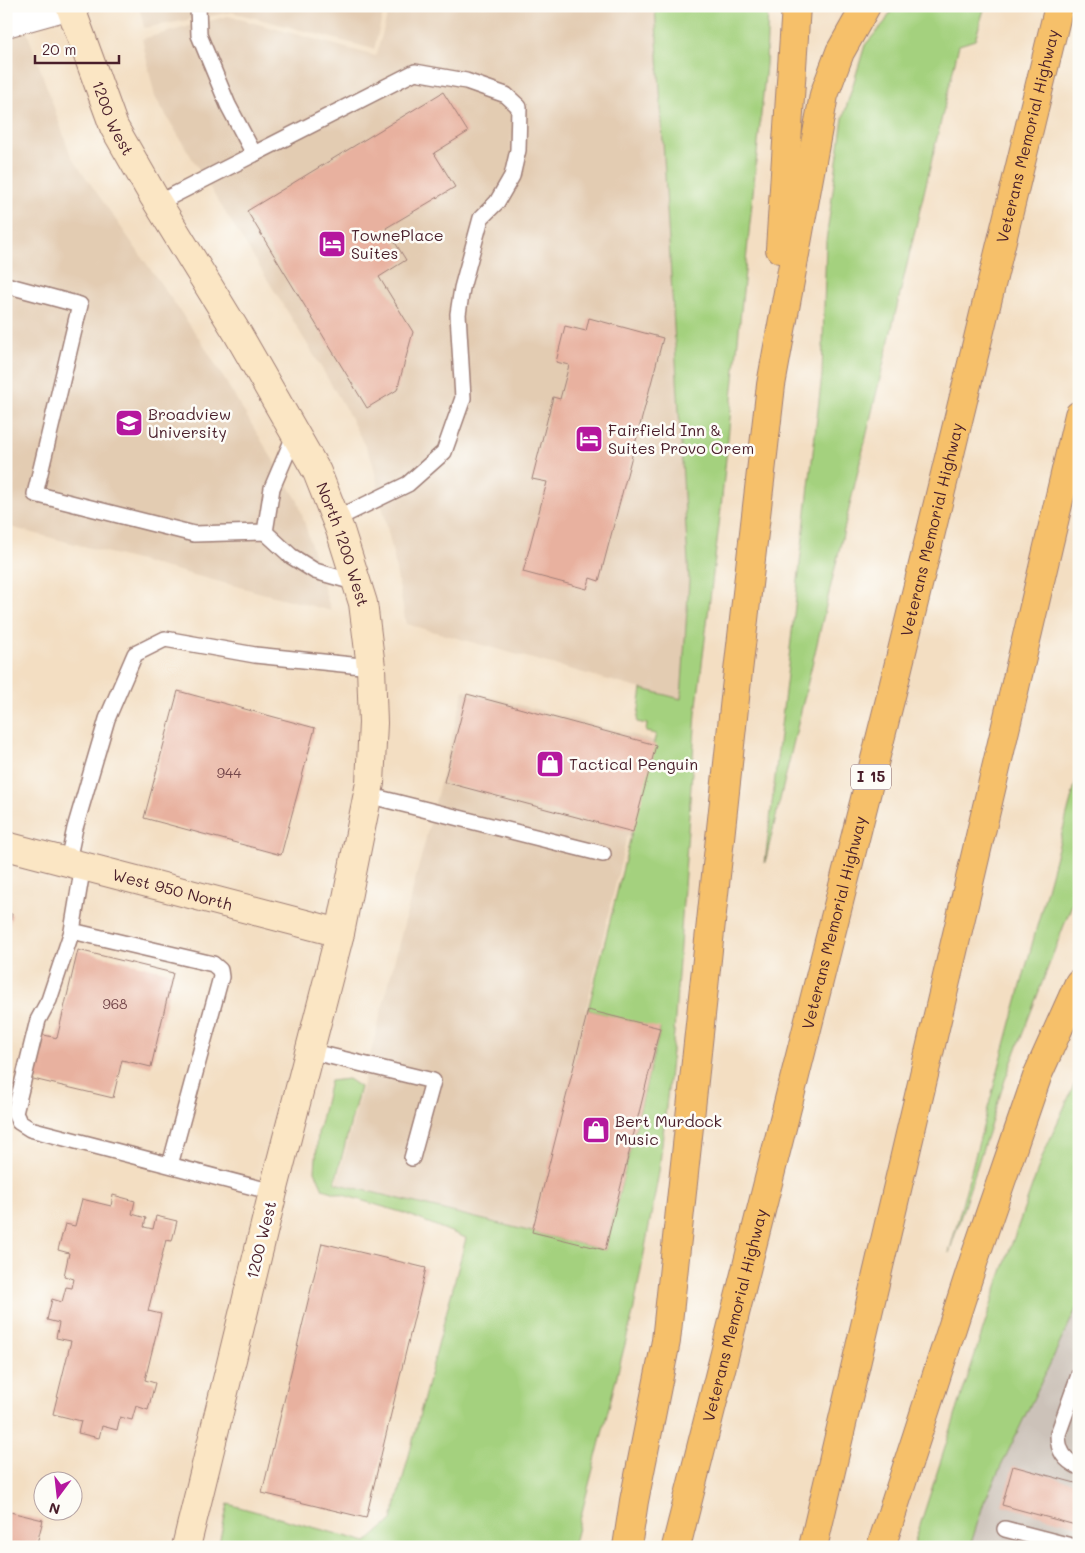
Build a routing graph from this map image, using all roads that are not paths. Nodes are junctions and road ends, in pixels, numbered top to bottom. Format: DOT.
graph roads {
  1 [pos="69,6"];
  2 [pos="198,6"];
  3 [pos="796,6"];
  4 [pos="866,6"];
  5 [pos="1058,6"];
  6 [pos="6,23"];
  7 [pos="254,154"];
  8 [pos="156,200"];
  9 [pos="6,285"];
  10 [pos="771,385"];
  11 [pos="1079,415"];
  12 [pos="295,434"];
  13 [pos="336,519"];
  14 [pos="265,532"];
  15 [pos="357,584"];
  16 [pos="371,667"];
  17 [pos="367,795"];
  18 [pos="6,846"];
  19 [pos="603,854"];
  20 [pos="75,863"];
  21 [pos="72,931"];
  22 [pos="340,933"];
  23 [pos="1079,983"];
  24 [pos="309,1051"];
  25 [pos="412,1158"];
  26 [pos="170,1165"];
  27 [pos="273,1192"];
  28 [pos="1079,1375"];
  29 [pos="1079,1467"];
  30 [pos="1005,1528"];
  31 [pos="186,1547"];
  32 [pos="627,1547"];
  33 [pos="676,1547"];
  34 [pos="813,1547"];
  35 [pos="881,1547"];
  36 [pos="1075,1547"];
  1 -- 6 [label="street"];
  1 -- 8 [label="street, 1200 West"];
  2 -- 7 [label="lane"];
  3 -- 10 [label="highway"];
  4 -- 10 [label="highway"];
  5 -- 33 [label="highway, Veterans Memorial Highway / I 15"];
  7 -- 8 [label="lane"];
  7 -- 13 [label="lane"];
  8 -- 12 [label="street, North 1200 West"];
  9 -- 14 [label="lane"];
  10 -- 32 [label="highway"];
  11 -- 34 [label="highway"];
  12 -- 13 [label="street, North 1200 West"];
  12 -- 14 [label="lane"];
  13 -- 15 [label="street, North 1200 West"];
  14 -- 15 [label="lane"];
  15 -- 16 [label="street, North 1200 West"];
  16 -- 17 [label="street, North 1200 West"];
  16 -- 20 [label="lane"];
  17 -- 19 [label="lane"];
  17 -- 22 [label="street, North 1200 West"];
  18 -- 20 [label="street, West 950 North"];
  20 -- 21 [label="lane"];
  20 -- 22 [label="street, West 950 North"];
  21 -- 26 [label="lane"];
  21 -- 26 [label="lane"];
  22 -- 24 [label="street, 1200 West"];
  23 -- 35 [label="highway"];
  24 -- 25 [label="lane"];
  24 -- 27 [label="street, 1200 West"];
  26 -- 27 [label="lane"];
  27 -- 31 [label="street, 1200 West"];
  28 -- 29 [label="lane"];
  30 -- 36 [label="lane"];
}
